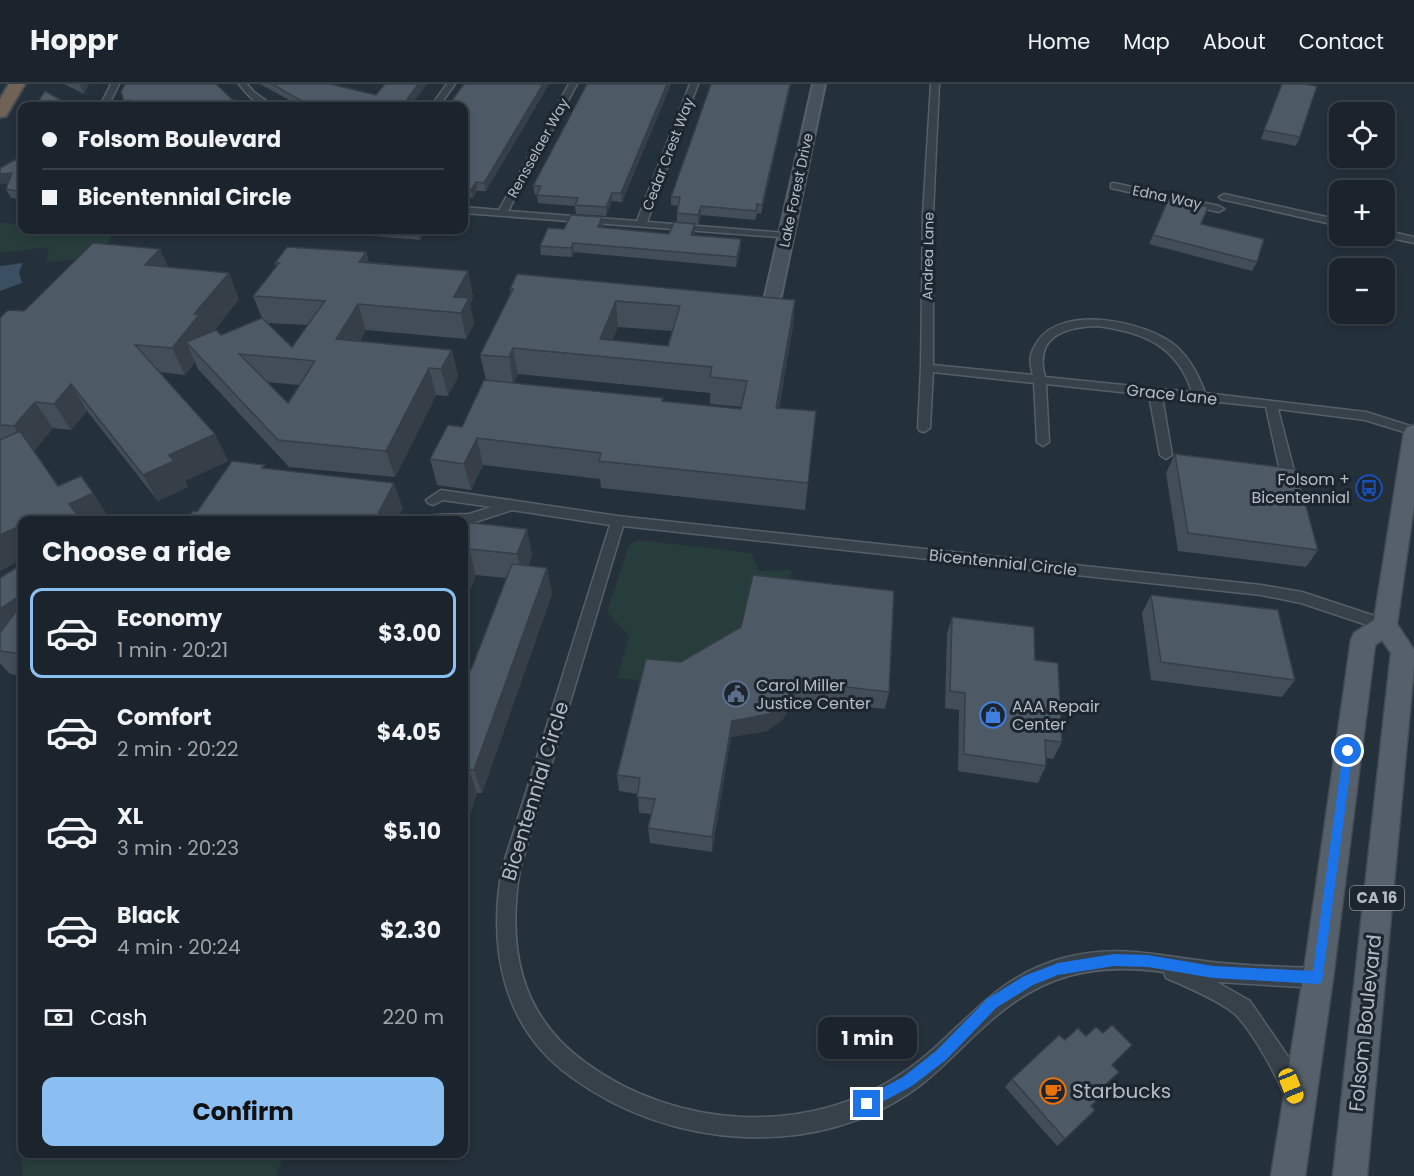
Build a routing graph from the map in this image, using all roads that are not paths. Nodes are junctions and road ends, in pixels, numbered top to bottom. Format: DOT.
graph roads {
  1 [pos="16,84"];
  2 [pos="115,84"];
  3 [pos="243,84"];
  4 [pos="451,84"];
  5 [pos="573,84"];
  6 [pos="694,84"];
  7 [pos="819,84"];
  8 [pos="934,84"];
  9 [pos="106,102"];
  10 [pos="263,102"];
  11 [pos="438,102"];
  12 [pos="0,105"];
  13 [pos="0,112"];
  14 [pos="1114,186"];
  15 [pos="1224,198"];
  16 [pos="1219,209"];
  17 [pos="468,210"];
  18 [pos="502,213"];
  19 [pos="1329,221"];
  20 [pos="641,224"];
  21 [pos="786,236"];
  22 [pos="1395,236"];
  23 [pos="1414,240"];
  24 [pos="773,296"];
  25 [pos="927,368"];
  26 [pos="1040,380"];
  27 [pos="1155,392"];
  28 [pos="1200,397"];
  29 [pos="1270,404"];
  30 [pos="924,428"];
  31 [pos="1414,431"];
  32 [pos="1043,442"];
  33 [pos="1166,455"];
  34 [pos="1287,471"];
  35 [pos="460,498"];
  36 [pos="433,500"];
  37 [pos="513,505"];
  38 [pos="447,516"];
  39 [pos="468,519"];
  40 [pos="618,520"];
  41 [pos="1384,625"];
  42 [pos="1148,961"];
  43 [pos="1318,978"];
  44 [pos="1299,1104"];
  45 [pos="1288,1176"];
  46 [pos="1350,1176"];
  1 -- 12 [label="highway"];
  1 -- 13 [label="highway"];
  2 -- 9 [label="street"];
  3 -- 10 [label="street"];
  4 -- 11 [label="street"];
  5 -- 18 [label="street, Rensselaer Way"];
  6 -- 20 [label="street, Cedar Crest Way"];
  7 -- 21 [label="street, Lake Forest Drive"];
  8 -- 25 [label="street, Andrea Lane"];
  14 -- 16 [label="street, Edna Way"];
  15 -- 19 [label="street"];
  17 -- 18 [label="street"];
  18 -- 20 [label="street"];
  20 -- 21 [label="street"];
  21 -- 24 [label="street, Lake Forest Drive"];
  22 -- 23 [label="street"];
  25 -- 26 [label="street, Grace Lane"];
  25 -- 30 [label="street, Andrea Lane"];
  26 -- 27 [label="street, Grace Lane"];
  26 -- 28 [label="street"];
  26 -- 32 [label="street"];
  27 -- 28 [label="street, Grace Lane"];
  27 -- 33 [label="street"];
  28 -- 29 [label="street, Grace Lane"];
  29 -- 31 [label="street, Grace Lane"];
  29 -- 34 [label="street"];
  31 -- 41 [label="main road"];
  35 -- 36 [label="street, Bicentennial Circle"];
  35 -- 37 [label="street, Bicentennial Circle"];
  35 -- 38 [label="street"];
  37 -- 39 [label="street"];
  37 -- 40 [label="street, Bicentennial Circle"];
  40 -- 41 [label="street, Bicentennial Circle"];
  40 -- 42 [label="street, Bicentennial Circle"];
  41 -- 43 [label="main road, CA 16"];
  41 -- 46 [label="main road, Folsom Boulevard / CA 16"];
  42 -- 43 [label="street, Bicentennial Circle"];
  42 -- 44 [label="street"];
  43 -- 44 [label="main road, CA 16"];
  44 -- 45 [label="main road, CA 16"];
}
